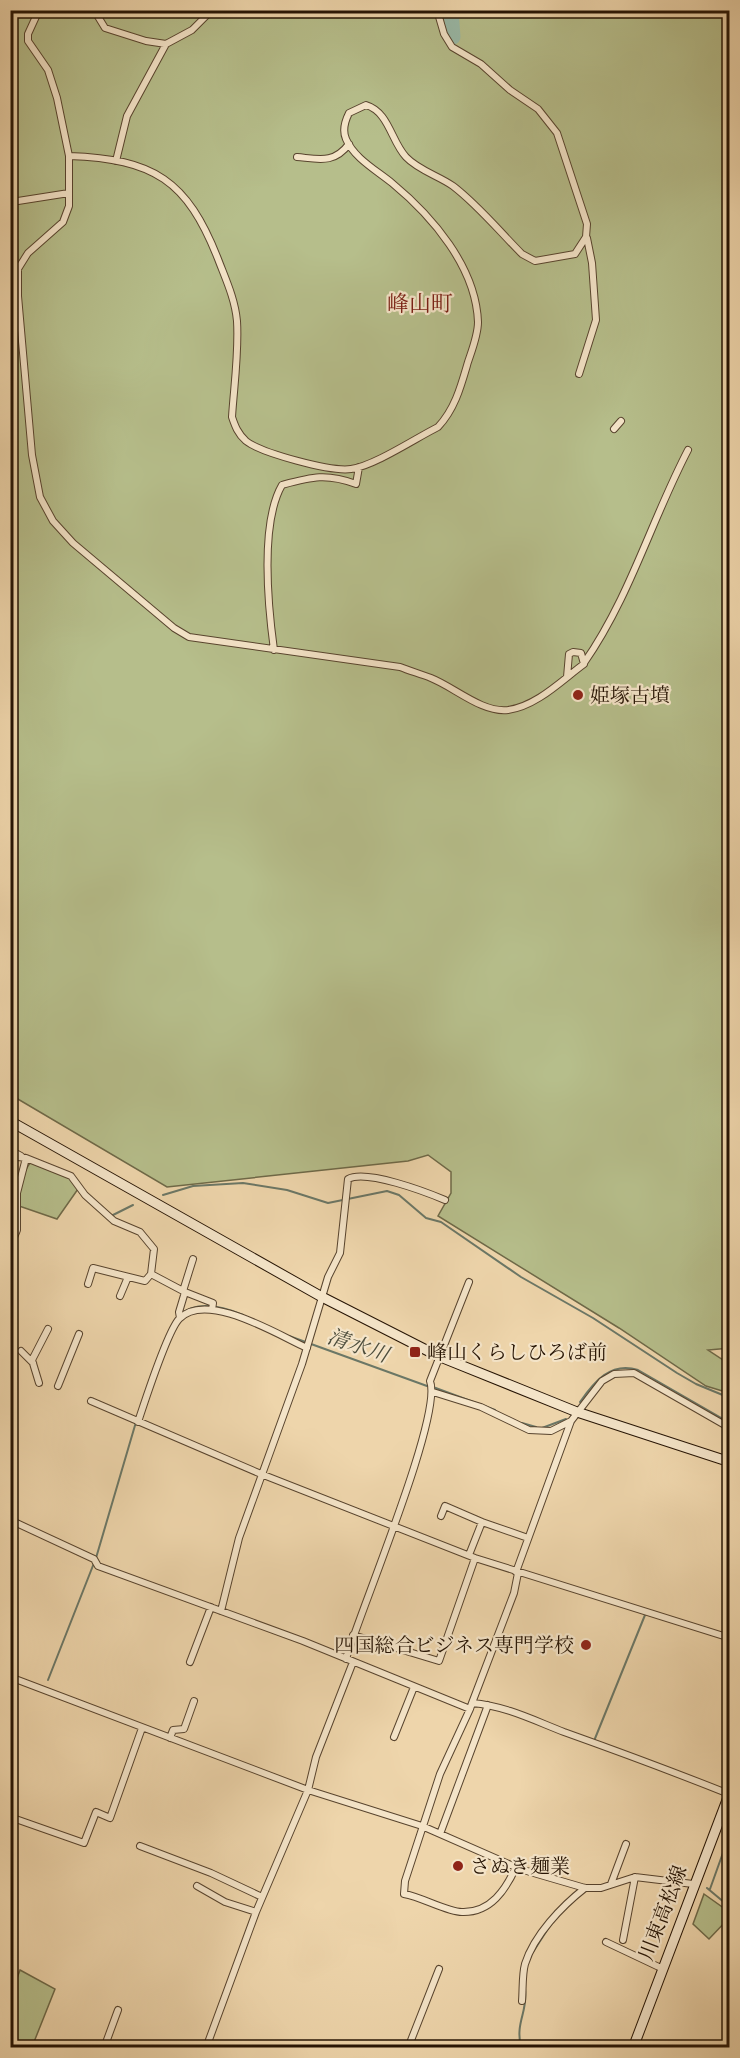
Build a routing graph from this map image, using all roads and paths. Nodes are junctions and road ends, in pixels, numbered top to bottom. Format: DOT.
graph roads {
  1 [pos="39,10"];
  2 [pos="94,10"];
  3 [pos="213,10"];
  4 [pos="437,10"];
  5 [pos="166,44"];
  6 [pos="349,144"];
  7 [pos="69,156"];
  8 [pos="297,157"];
  9 [pos="116,161"];
  10 [pos="69,193"];
  11 [pos="18,201"];
  12 [pos="586,237"];
  13 [pos="579,374"];
  14 [pos="621,421"];
  15 [pos="614,429"];
  16 [pos="688,450"];
  17 [pos="359,467"];
  18 [pos="274,650"];
  19 [pos="584,664"];
  20 [pos="567,676"];
  21 [pos="10,1121"];
  22 [pos="10,1149"];
  23 [pos="10,1156"];
  24 [pos="24,1157"];
  25 [pos="445,1200"];
  26 [pos="12,1243"];
  27 [pos="193,1259"];
  28 [pos="151,1274"];
  29 [pos="128,1277"];
  30 [pos="469,1282"];
  31 [pos="88,1284"];
  32 [pos="184,1291"];
  33 [pos="120,1296"];
  34 [pos="322,1298"];
  35 [pos="213,1306"];
  36 [pos="179,1315"];
  37 [pos="48,1329"];
  38 [pos="79,1334"];
  39 [pos="307,1348"];
  40 [pos="21,1352"];
  41 [pos="438,1356"];
  42 [pos="33,1363"];
  43 [pos="39,1383"];
  44 [pos="58,1386"];
  45 [pos="433,1391"];
  46 [pos="91,1401"];
  47 [pos="577,1412"];
  48 [pos="571,1421"];
  49 [pos="138,1422"];
  50 [pos="729,1428"];
  51 [pos="729,1462"];
  52 [pos="261,1474"];
  53 [pos="441,1516"];
  54 [pos="10,1520"];
  55 [pos="482,1522"];
  56 [pos="394,1526"];
  57 [pos="528,1538"];
  58 [pos="472,1557"];
  59 [pos="517,1573"];
  60 [pos="211,1607"];
  61 [pos="221,1611"];
  62 [pos="353,1635"];
  63 [pos="729,1638"];
  64 [pos="350,1661"];
  65 [pos="190,1662"];
  66 [pos="10,1677"];
  67 [pos="414,1687"];
  68 [pos="194,1701"];
  69 [pos="488,1705"];
  70 [pos="471,1706"];
  71 [pos="142,1728"];
  72 [pos="394,1737"];
  73 [pos="170,1738"];
  74 [pos="308,1790"];
  75 [pos="729,1793"];
  76 [pos="10,1817"];
  77 [pos="422,1826"];
  78 [pos="440,1834"];
  79 [pos="626,1844"];
  80 [pos="140,1846"];
  81 [pos="516,1867"];
  82 [pos="634,1877"];
  83 [pos="611,1884"];
  84 [pos="693,1884"];
  85 [pos="196,1886"];
  86 [pos="585,1888"];
  87 [pos="262,1897"];
  88 [pos="256,1912"];
  89 [pos="623,1940"];
  90 [pos="606,1942"];
  91 [pos="661,1968"];
  92 [pos="439,1969"];
  93 [pos="522,2001"];
  94 [pos="118,2010"];
  95 [pos="104,2048"];
  96 [pos="206,2048"];
  97 [pos="408,2048"];
  98 [pos="633,2048"];
  1 -- 7 [label="street"];
  2 -- 5 [label="street"];
  3 -- 5 [label="street"];
  4 -- 12 [label="street"];
  5 -- 9 [label="street"];
  6 -- 8 [label="street"];
  6 -- 12 [label="street"];
  6 -- 17 [label="street"];
  7 -- 9 [label="street"];
  7 -- 10 [label="street"];
  9 -- 17 [label="street"];
  10 -- 11 [label="street"];
  10 -- 18 [label="street"];
  12 -- 13 [label="street"];
  14 -- 15 [label="street"];
  16 -- 19 [label="street"];
  17 -- 18 [label="street"];
  18 -- 20 [label="street"];
  19 -- 20 [label="street"];
  19 -- 20 [label="street"];
  21 -- 34 [label="street"];
  22 -- 24 [label="street"];
  23 -- 24 [label="street"];
  24 -- 26 [label="street"];
  24 -- 28 [label="street"];
  25 -- 34 [label="street"];
  27 -- 32 [label="street"];
  28 -- 29 [label="street"];
  28 -- 32 [label="street"];
  29 -- 31 [label="street"];
  29 -- 33 [label="street"];
  30 -- 41 [label="street"];
  32 -- 35 [label="street"];
  32 -- 36 [label="street"];
  34 -- 39 [label="street"];
  34 -- 41 [label="street"];
  35 -- 36 [label="street"];
  35 -- 39 [label="street"];
  36 -- 49 [label="street"];
  37 -- 42 [label="street"];
  38 -- 44 [label="street"];
  39 -- 52 [label="street"];
  40 -- 42 [label="street"];
  41 -- 45 [label="street"];
  41 -- 47 [label="street"];
  42 -- 43 [label="street"];
  45 -- 48 [label="street"];
  45 -- 56 [label="street"];
  46 -- 49 [label="street"];
  47 -- 48 [label="street"];
  47 -- 50 [label="street"];
  47 -- 51 [label="street"];
  48 -- 57 [label="street"];
  49 -- 52 [label="street"];
  52 -- 56 [label="street"];
  52 -- 61 [label="street"];
  53 -- 55 [label="street"];
  54 -- 60 [label="street"];
  55 -- 57 [label="street"];
  55 -- 58 [label="street"];
  56 -- 58 [label="street"];
  56 -- 62 [label="street"];
  57 -- 59 [label="street"];
  58 -- 59 [label="street"];
  58 -- 62 [label="street"];
  59 -- 63 [label="street"];
  59 -- 70 [label="street"];
  60 -- 61 [label="street"];
  60 -- 65 [label="street"];
  61 -- 64 [label="street"];
  62 -- 64 [label="street"];
  64 -- 67 [label="street"];
  64 -- 74 [label="street"];
  66 -- 71 [label="street"];
  67 -- 70 [label="street"];
  67 -- 72 [label="street"];
  68 -- 73 [label="street"];
  69 -- 70 [label="street"];
  69 -- 75 [label="street"];
  69 -- 78 [label="street"];
  70 -- 77 [label="street"];
  71 -- 73 [label="street"];
  71 -- 76 [label="street"];
  73 -- 74 [label="street"];
  74 -- 77 [label="street"];
  74 -- 87 [label="street"];
  75 -- 84 [label="street, 川東高松線"];
  77 -- 78 [label="street"];
  77 -- 81 [label="street"];
  78 -- 81 [label="street"];
  79 -- 83 [label="street"];
  80 -- 87 [label="street"];
  81 -- 86 [label="street"];
  82 -- 83 [label="street"];
  82 -- 84 [label="street"];
  82 -- 89 [label="street"];
  83 -- 86 [label="street"];
  84 -- 91 [label="street, 川東高松線"];
  85 -- 88 [label="street"];
  86 -- 93 [label="street"];
  87 -- 88 [label="street"];
  88 -- 96 [label="street"];
  90 -- 91 [label="street"];
  91 -- 98 [label="street, 川東高松線"];
  92 -- 97 [label="street"];
  94 -- 95 [label="street"];
}
